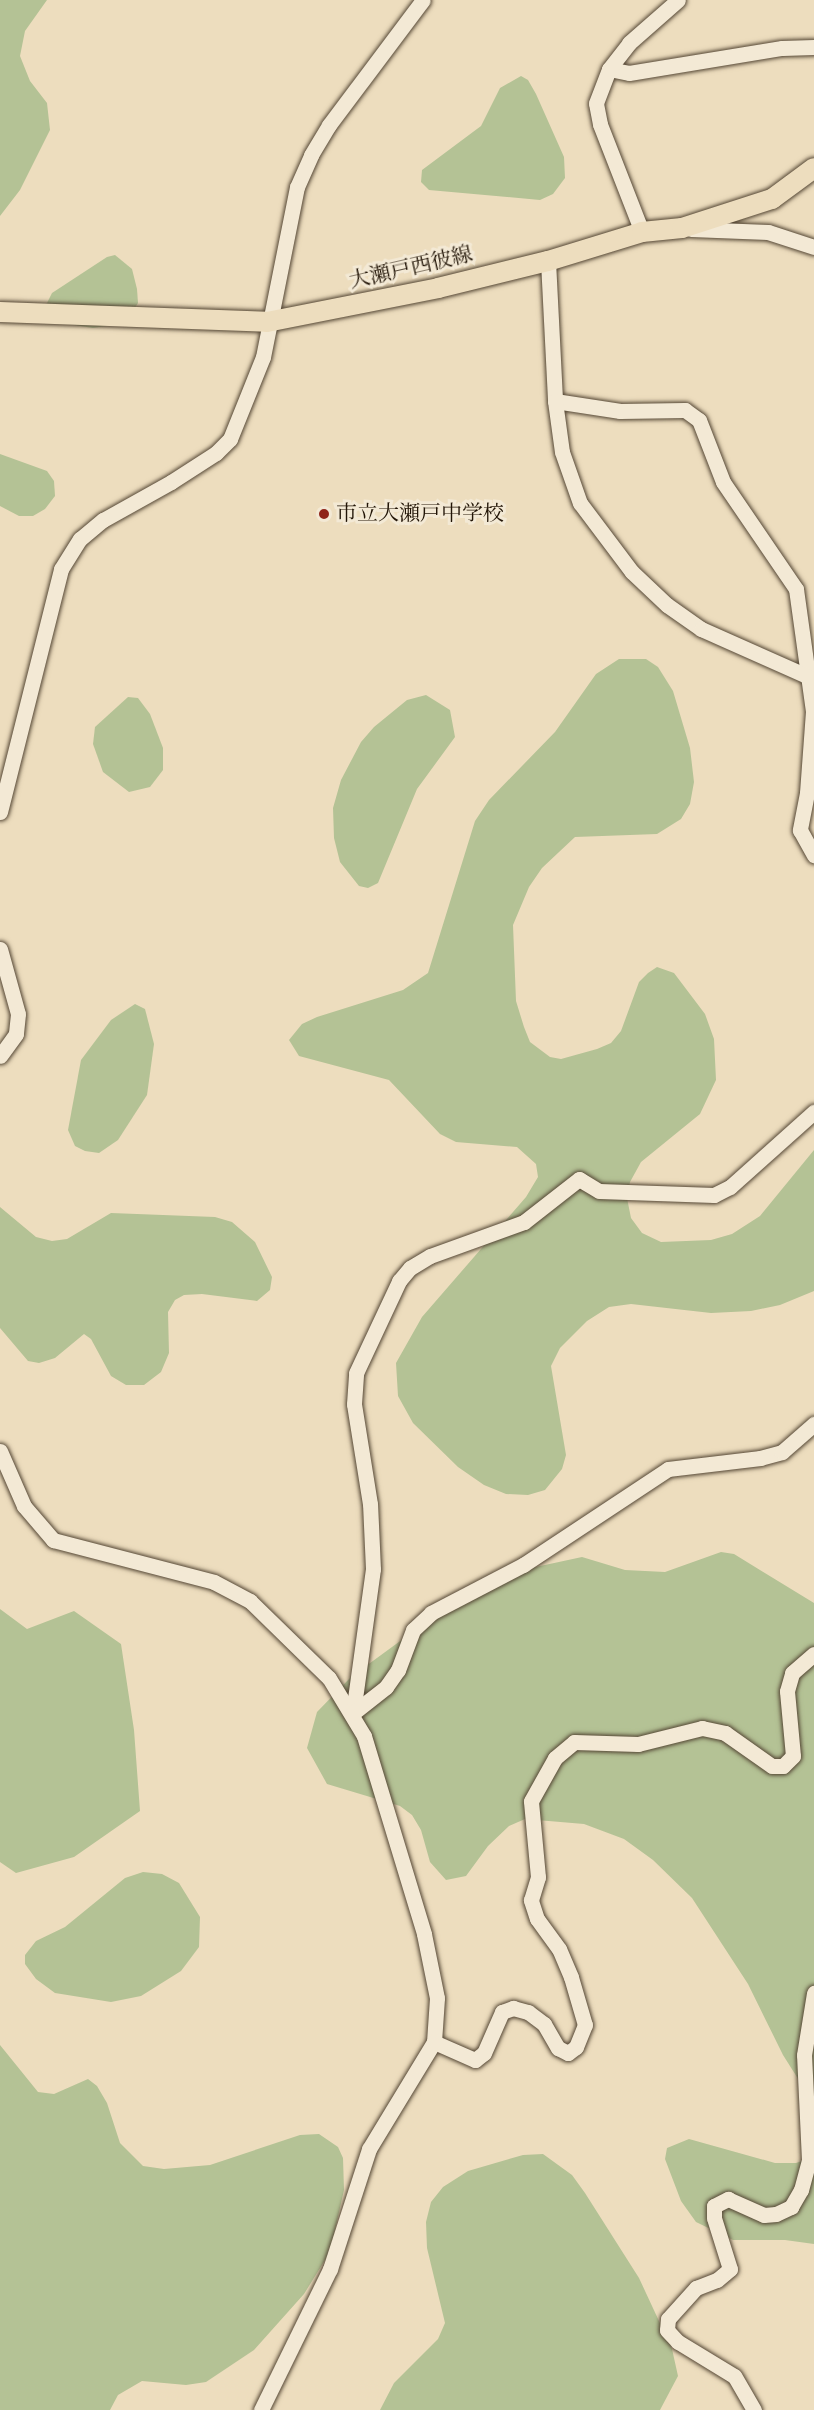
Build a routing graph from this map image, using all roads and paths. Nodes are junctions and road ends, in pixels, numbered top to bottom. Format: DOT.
graph roads {
  1 [pos="423,0"];
  2 [pos="678,0"];
  3 [pos="814,47"];
  4 [pos="609,69"];
  5 [pos="814,168"];
  6 [pos="682,228"];
  7 [pos="642,232"];
  8 [pos="814,247"];
  9 [pos="548,261"];
  10 [pos="0,312"];
  11 [pos="267,322"];
  12 [pos="555,401"];
  13 [pos="811,678"];
  14 [pos="0,812"];
  15 [pos="814,855"];
  16 [pos="0,949"];
  17 [pos="0,1056"];
  18 [pos="814,1112"];
  19 [pos="814,1424"];
  20 [pos="0,1451"];
  21 [pos="814,1654"];
  22 [pos="353,1713"];
  23 [pos="814,1993"];
  24 [pos="434,2042"];
  25 [pos="261,2410"];
  26 [pos="754,2410"];
  1 -- 11 [label="street"];
  2 -- 4 [label="street"];
  3 -- 4 [label="street"];
  4 -- 7 [label="street"];
  5 -- 6 [label="main road, 大瀬戸西彼線"];
  6 -- 7 [label="main road, 大瀬戸西彼線"];
  6 -- 8 [label="street"];
  7 -- 9 [label="main road, 大瀬戸西彼線"];
  9 -- 11 [label="main road, 大瀬戸西彼線"];
  9 -- 12 [label="street"];
  10 -- 11 [label="main road, 大瀬戸西彼線"];
  11 -- 14 [label="street"];
  12 -- 13 [label="street"];
  12 -- 13 [label="street"];
  13 -- 15 [label="street"];
  16 -- 17 [label="street"];
  18 -- 22 [label="street"];
  19 -- 22 [label="street"];
  20 -- 22 [label="street"];
  21 -- 24 [label="street"];
  22 -- 24 [label="street"];
  23 -- 26 [label="street"];
  24 -- 25 [label="street"];
}
